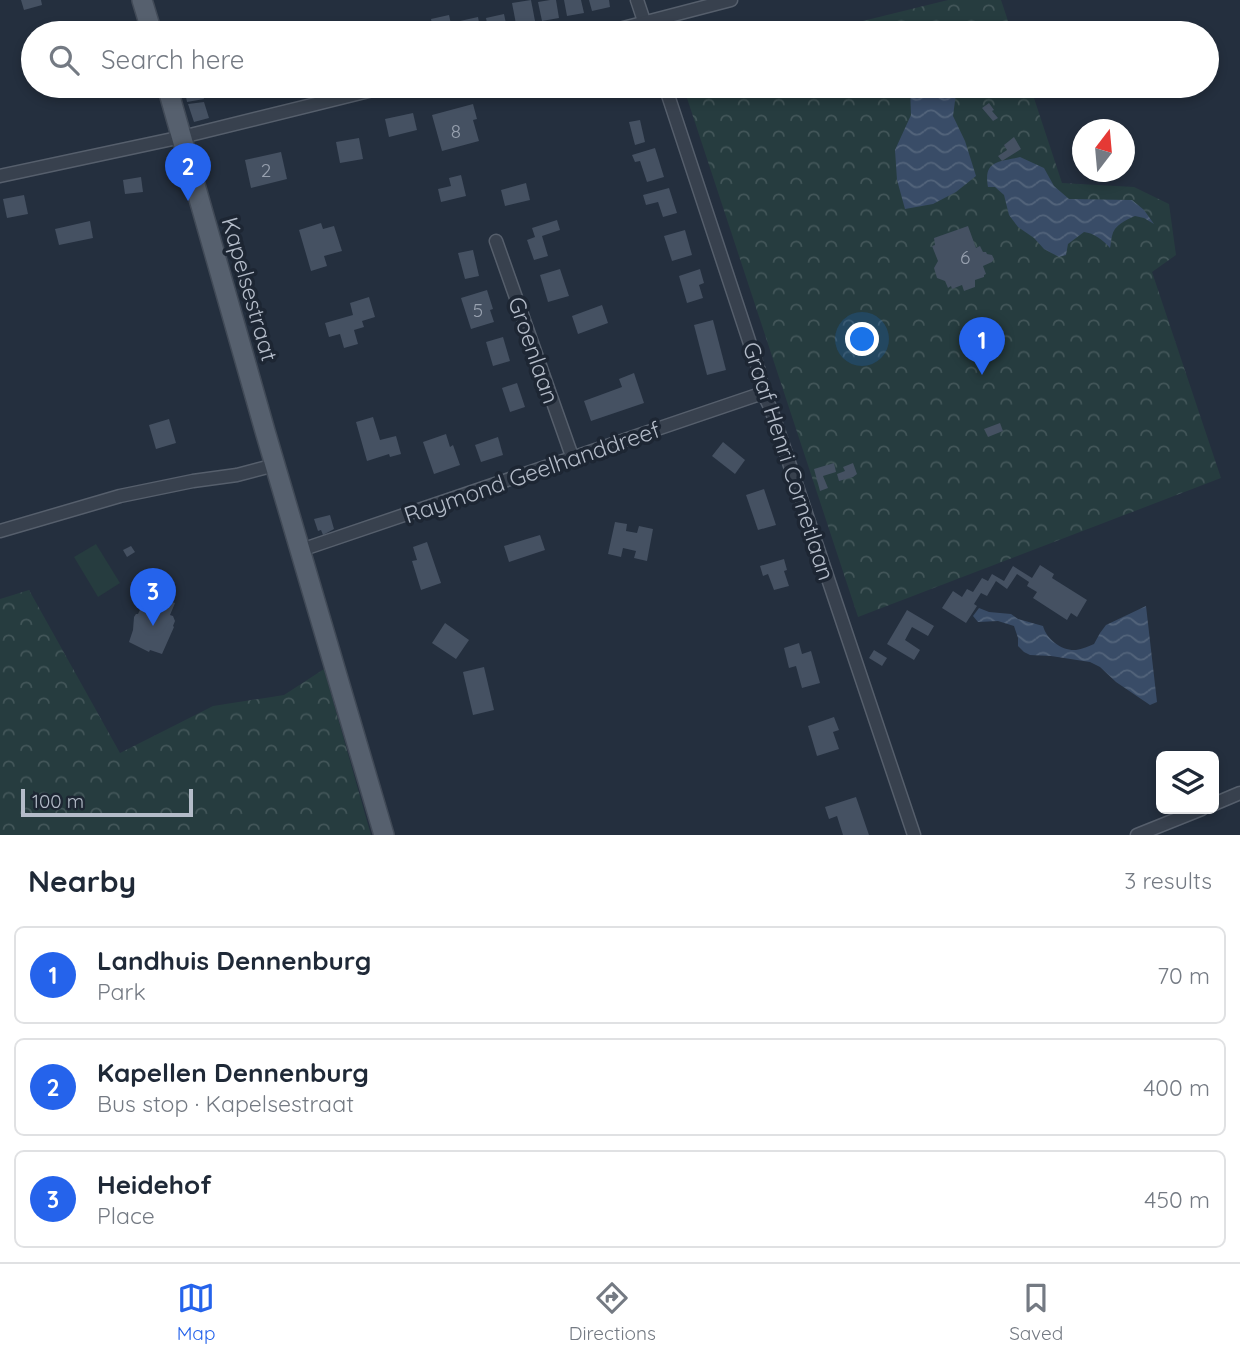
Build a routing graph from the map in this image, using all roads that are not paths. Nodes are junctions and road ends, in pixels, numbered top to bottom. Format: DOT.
graph roads {
  1 [pos="142,0"];
  2 [pos="636,0"];
  3 [pos="731,0"];
  4 [pos="148,21"];
  5 [pos="644,21"];
  6 [pos="667,21"];
  7 [pos="171,98"];
  8 [pos="339,98"];
  9 [pos="669,98"];
  10 [pos="182,136"];
  11 [pos="0,176"];
  12 [pos="496,241"];
  13 [pos="763,393"];
  14 [pos="573,458"];
  15 [pos="275,466"];
  16 [pos="0,531"];
  17 [pos="300,550"];
  18 [pos="1240,793"];
  19 [pos="1219,802"];
  20 [pos="1190,814"];
  21 [pos="384,835"];
  22 [pos="914,835"];
  23 [pos="1137,835"];
  1 -- 4 [label="main road"];
  2 -- 5 [label="street"];
  3 -- 6 [label="street"];
  7 -- 10 [label="main road, Kapelsestraat"];
  8 -- 10 [label="street"];
  9 -- 13 [label="street, Graaf Henri Cornetlaan"];
  10 -- 11 [label="street"];
  10 -- 15 [label="main road, Kapelsestraat"];
  12 -- 14 [label="street, Groenlaan"];
  13 -- 14 [label="street, Raymond Geelhanddreef"];
  13 -- 22 [label="street, Graaf Henri Cornetlaan"];
  14 -- 17 [label="street, Raymond Geelhanddreef"];
  15 -- 16 [label="street"];
  15 -- 17 [label="main road, Kapelsestraat"];
  17 -- 21 [label="main road, Kapelsestraat"];
  18 -- 19 [label="street"];
  20 -- 23 [label="street"];
}
